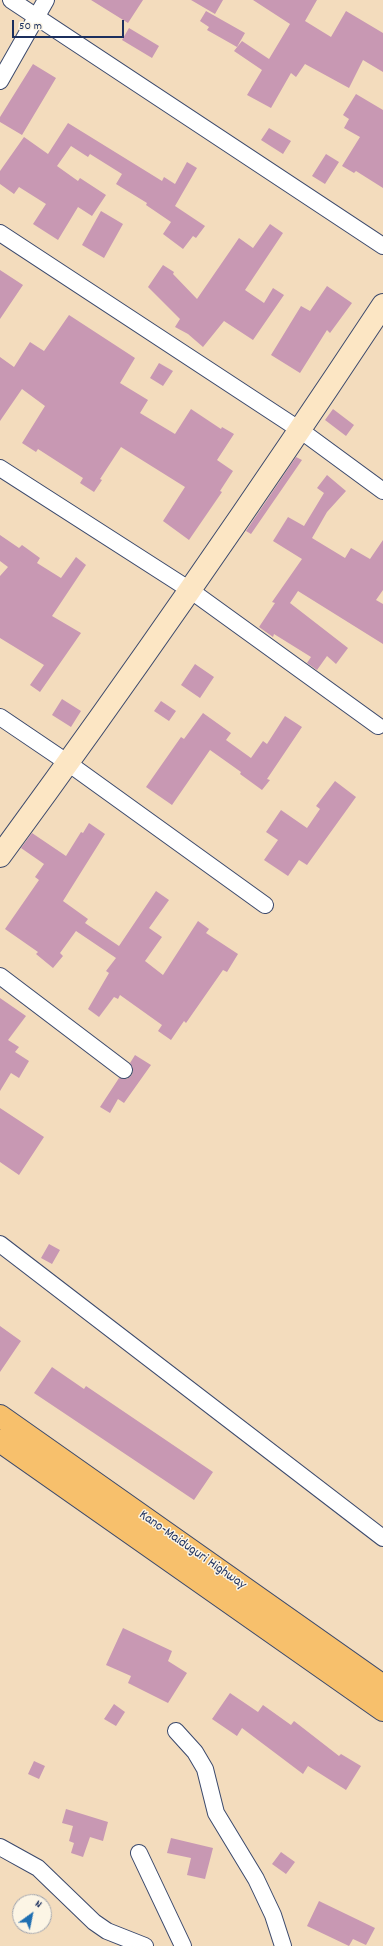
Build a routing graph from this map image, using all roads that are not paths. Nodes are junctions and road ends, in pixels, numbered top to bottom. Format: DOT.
graph roads {
  1 [pos="12,0"];
  2 [pos="46,0"];
  3 [pos="36,16"];
  4 [pos="0,81"];
  5 [pos="0,233"];
  6 [pos="383,246"];
  7 [pos="383,305"];
  8 [pos="300,430"];
  9 [pos="0,468"];
  10 [pos="383,491"];
  11 [pos="190,590"];
  12 [pos="0,717"];
  13 [pos="378,726"];
  14 [pos="68,763"];
  15 [pos="0,856"];
  16 [pos="265,905"];
  17 [pos="0,976"];
  18 [pos="124,1070"];
  19 [pos="0,1244"];
  20 [pos="0,1416"];
  21 [pos="0,1441"];
  22 [pos="383,1538"];
  23 [pos="383,1686"];
  24 [pos="383,1710"];
  25 [pos="176,1731"];
  26 [pos="0,1847"];
  27 [pos="139,1853"];
  28 [pos="145,1946"];
  29 [pos="183,1946"];
  30 [pos="283,1946"];
  1 -- 3 [label="street"];
  2 -- 3 [label="street"];
  3 -- 4 [label="street"];
  3 -- 6 [label="street"];
  5 -- 8 [label="street"];
  7 -- 8 [label="street"];
  8 -- 10 [label="street"];
  8 -- 11 [label="street"];
  9 -- 11 [label="street"];
  11 -- 13 [label="street"];
  11 -- 14 [label="street"];
  12 -- 14 [label="street"];
  14 -- 15 [label="street"];
  14 -- 16 [label="street"];
  17 -- 18 [label="street"];
  19 -- 22 [label="street"];
  20 -- 23 [label="highway, Kano-Maiduguri Highway"];
  21 -- 24 [label="highway, Kano-Maiduguri Highway"];
  25 -- 30 [label="street"];
  26 -- 28 [label="street"];
  27 -- 29 [label="street"];
}
